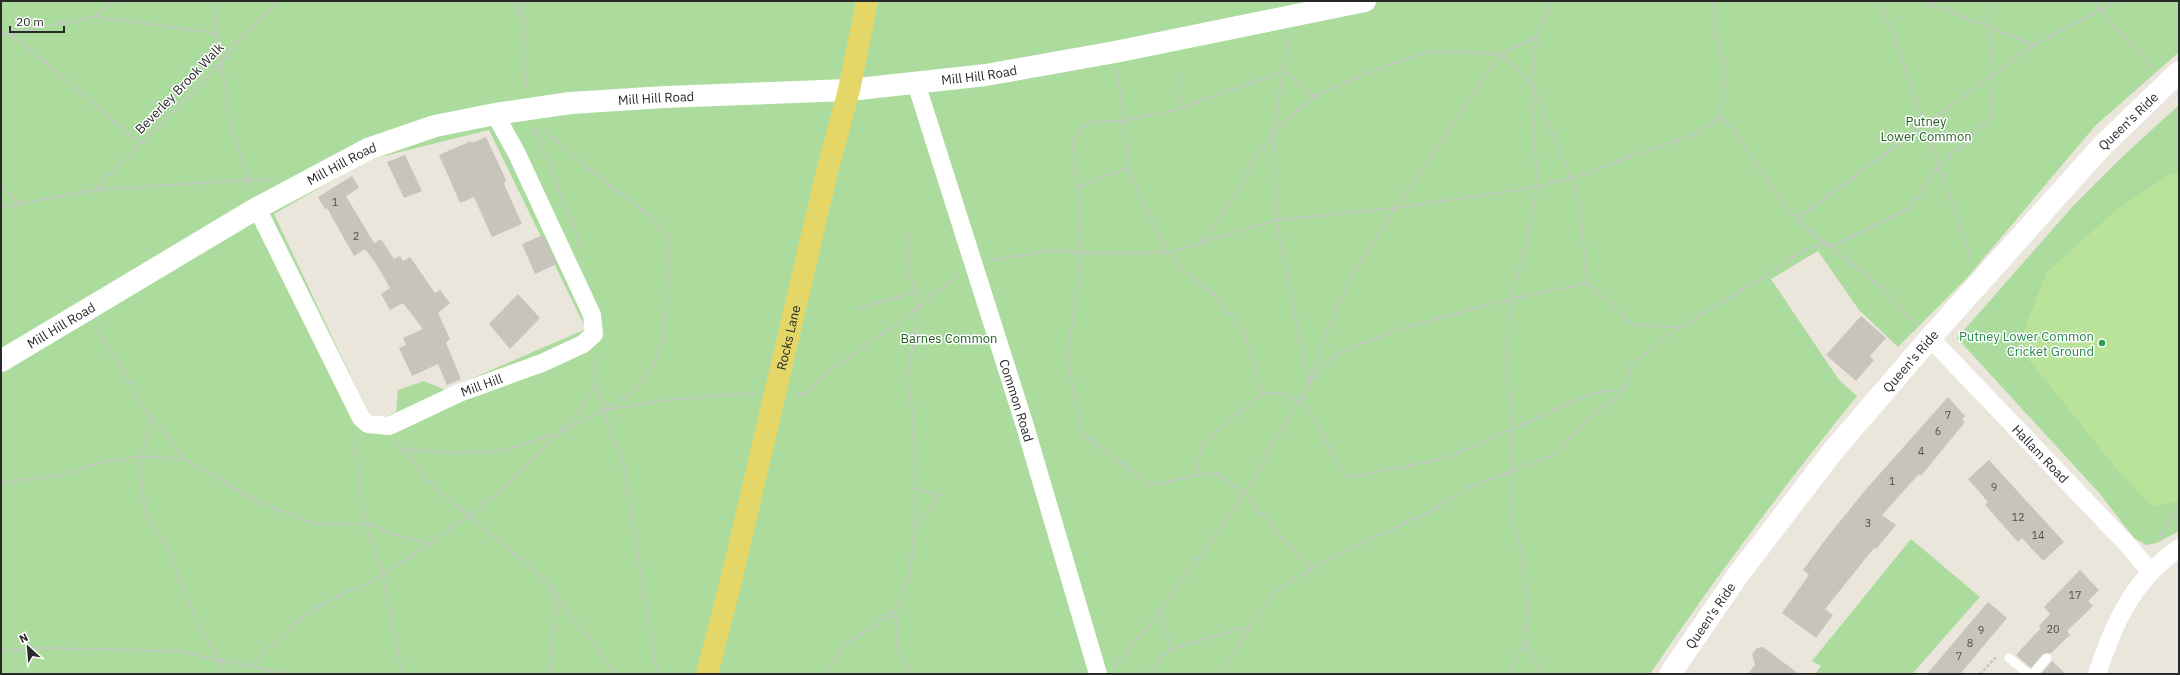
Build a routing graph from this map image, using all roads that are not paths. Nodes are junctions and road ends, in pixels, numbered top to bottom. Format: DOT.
graph roads {
  1 [pos="867,1"];
  2 [pos="1365,1"];
  3 [pos="2173,77"];
  4 [pos="916,83"];
  5 [pos="849,90"];
  6 [pos="495,114"];
  7 [pos="257,208"];
  8 [pos="1930,338"];
  9 [pos="1,361"];
  10 [pos="2179,548"];
  11 [pos="2150,571"];
  12 [pos="2009,658"];
  13 [pos="2046,658"];
  14 [pos="1106,671"];
  15 [pos="707,674"];
  16 [pos="1670,674"];
  17 [pos="2029,674"];
  18 [pos="2033,674"];
  19 [pos="2097,674"];
  1 -- 5 [label="main road, Rocks Lane"];
  2 -- 4 [label="main road, Mill Hill Road"];
  3 -- 8 [label="main road, Queen's Ride"];
  4 -- 5 [label="main road, Mill Hill Road"];
  4 -- 14 [label="street, Common Road"];
  5 -- 6 [label="main road, Mill Hill Road"];
  5 -- 15 [label="main road, Rocks Lane"];
  6 -- 7 [label="main road, Mill Hill Road"];
  6 -- 7 [label="street, Mill Hill"];
  7 -- 9 [label="main road, Mill Hill Road"];
  8 -- 11 [label="street, Hallam Road"];
  8 -- 16 [label="main road, Queen's Ride"];
  10 -- 11 [label="street"];
  11 -- 19 [label="street"];
  12 -- 17 [label="lane"];
  13 -- 18 [label="lane"];
}
